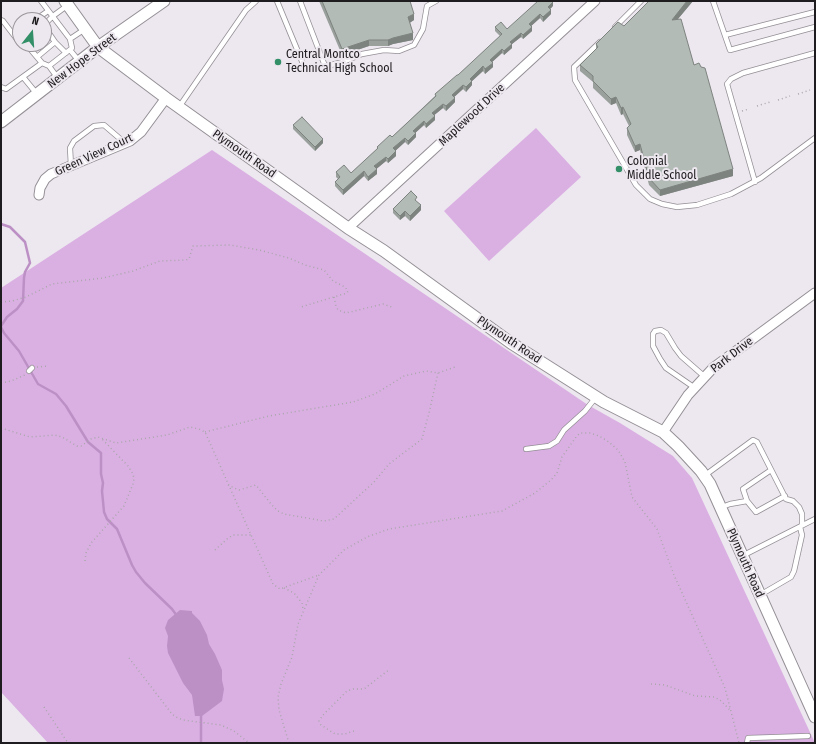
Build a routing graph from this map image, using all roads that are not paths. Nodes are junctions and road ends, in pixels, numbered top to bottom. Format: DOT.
graph roads {
  1 [pos="41,1"];
  2 [pos="164,1"];
  3 [pos="256,1"];
  4 [pos="277,1"];
  5 [pos="300,1"];
  6 [pos="436,1"];
  7 [pos="595,1"];
  8 [pos="641,1"];
  9 [pos="713,1"];
  10 [pos="67,3"];
  11 [pos="48,11"];
  12 [pos="815,12"];
  13 [pos="53,16"];
  14 [pos="1,20"];
  15 [pos="815,27"];
  16 [pos="85,28"];
  17 [pos="613,29"];
  18 [pos="12,31"];
  19 [pos="725,35"];
  20 [pos="52,38"];
  21 [pos="70,39"];
  22 [pos="602,40"];
  23 [pos="55,42"];
  24 [pos="98,47"];
  25 [pos="68,51"];
  26 [pos="33,52"];
  27 [pos="815,53"];
  28 [pos="37,57"];
  29 [pos="80,62"];
  30 [pos="42,63"];
  31 [pos="49,66"];
  32 [pos="325,66"];
  33 [pos="23,77"];
  34 [pos="58,78"];
  35 [pos="1,87"];
  36 [pos="37,94"];
  37 [pos="166,98"];
  38 [pos="179,107"];
  39 [pos="1,121"];
  40 [pos="815,138"];
  41 [pos="125,143"];
  42 [pos="71,166"];
  43 [pos="755,182"];
  44 [pos="39,195"];
  45 [pos="348,228"];
  46 [pos="815,293"];
  47 [pos="705,377"];
  48 [pos="695,388"];
  49 [pos="596,397"];
  50 [pos="662,432"];
  51 [pos="526,449"];
  52 [pos="771,470"];
  53 [pos="704,476"];
  54 [pos="784,496"];
  55 [pos="747,501"];
  56 [pos="720,508"];
  57 [pos="815,519"];
  58 [pos="801,526"];
  59 [pos="742,556"];
  60 [pos="760,595"];
  61 [pos="815,717"];
  62 [pos="808,736"];
  63 [pos="747,743"];
  1 -- 11 [label="lane"];
  2 -- 24 [label="street, New Hope Street"];
  3 -- 38 [label="lane"];
  4 -- 32 [label="lane"];
  5 -- 32 [label="lane"];
  6 -- 32 [label="lane"];
  7 -- 45 [label="street, Maplewood Drive"];
  8 -- 17 [label="lane"];
  9 -- 19 [label="lane"];
  10 -- 13 [label="lane"];
  10 -- 16 [label="street, Plymouth Road"];
  11 -- 13 [label="lane"];
  12 -- 19 [label="lane"];
  13 -- 21 [label="lane"];
  14 -- 18 [label="lane"];
  15 -- 19 [label="lane"];
  16 -- 21 [label="lane"];
  16 -- 24 [label="street, Plymouth Road"];
  20 -- 23 [label="lane"];
  21 -- 25 [label="lane"];
  22 -- 43 [label="lane"];
  23 -- 25 [label="lane"];
  23 -- 28 [label="lane"];
  24 -- 29 [label="street, New Hope Street"];
  24 -- 37 [label="street, Plymouth Road"];
  25 -- 29 [label="lane"];
  25 -- 31 [label="lane"];
  26 -- 28 [label="lane"];
  27 -- 43 [label="lane"];
  28 -- 30 [label="lane"];
  29 -- 34 [label="street, New Hope Street"];
  30 -- 31 [label="lane"];
  30 -- 33 [label="lane"];
  31 -- 34 [label="lane"];
  33 -- 35 [label="lane"];
  33 -- 36 [label="lane"];
  34 -- 36 [label="street, New Hope Street"];
  36 -- 39 [label="street, New Hope Street"];
  37 -- 38 [label="street, Plymouth Road"];
  37 -- 41 [label="street, Green View Court"];
  38 -- 45 [label="street, Plymouth Road"];
  40 -- 43 [label="lane"];
  41 -- 42 [label="street, Green View Court"];
  41 -- 42 [label="lane"];
  42 -- 44 [label="street, Green View Court"];
  45 -- 49 [label="street, Plymouth Road"];
  46 -- 47 [label="street, Park Drive"];
  47 -- 48 [label="street, Park Drive"];
  47 -- 48 [label="lane"];
  48 -- 50 [label="street, Park Drive"];
  49 -- 50 [label="street, Plymouth Road"];
  49 -- 51 [label="lane"];
  50 -- 53 [label="street, Plymouth Road"];
  52 -- 53 [label="lane"];
  52 -- 54 [label="lane"];
  52 -- 55 [label="lane"];
  53 -- 56 [label="street, Plymouth Road"];
  54 -- 55 [label="lane"];
  54 -- 58 [label="lane"];
  55 -- 56 [label="lane"];
  56 -- 59 [label="street, Plymouth Road"];
  57 -- 58 [label="lane"];
  58 -- 59 [label="lane"];
  58 -- 60 [label="lane"];
  59 -- 60 [label="street, Plymouth Road"];
  60 -- 61 [label="street, Plymouth Road"];
  62 -- 63 [label="lane"];
}
